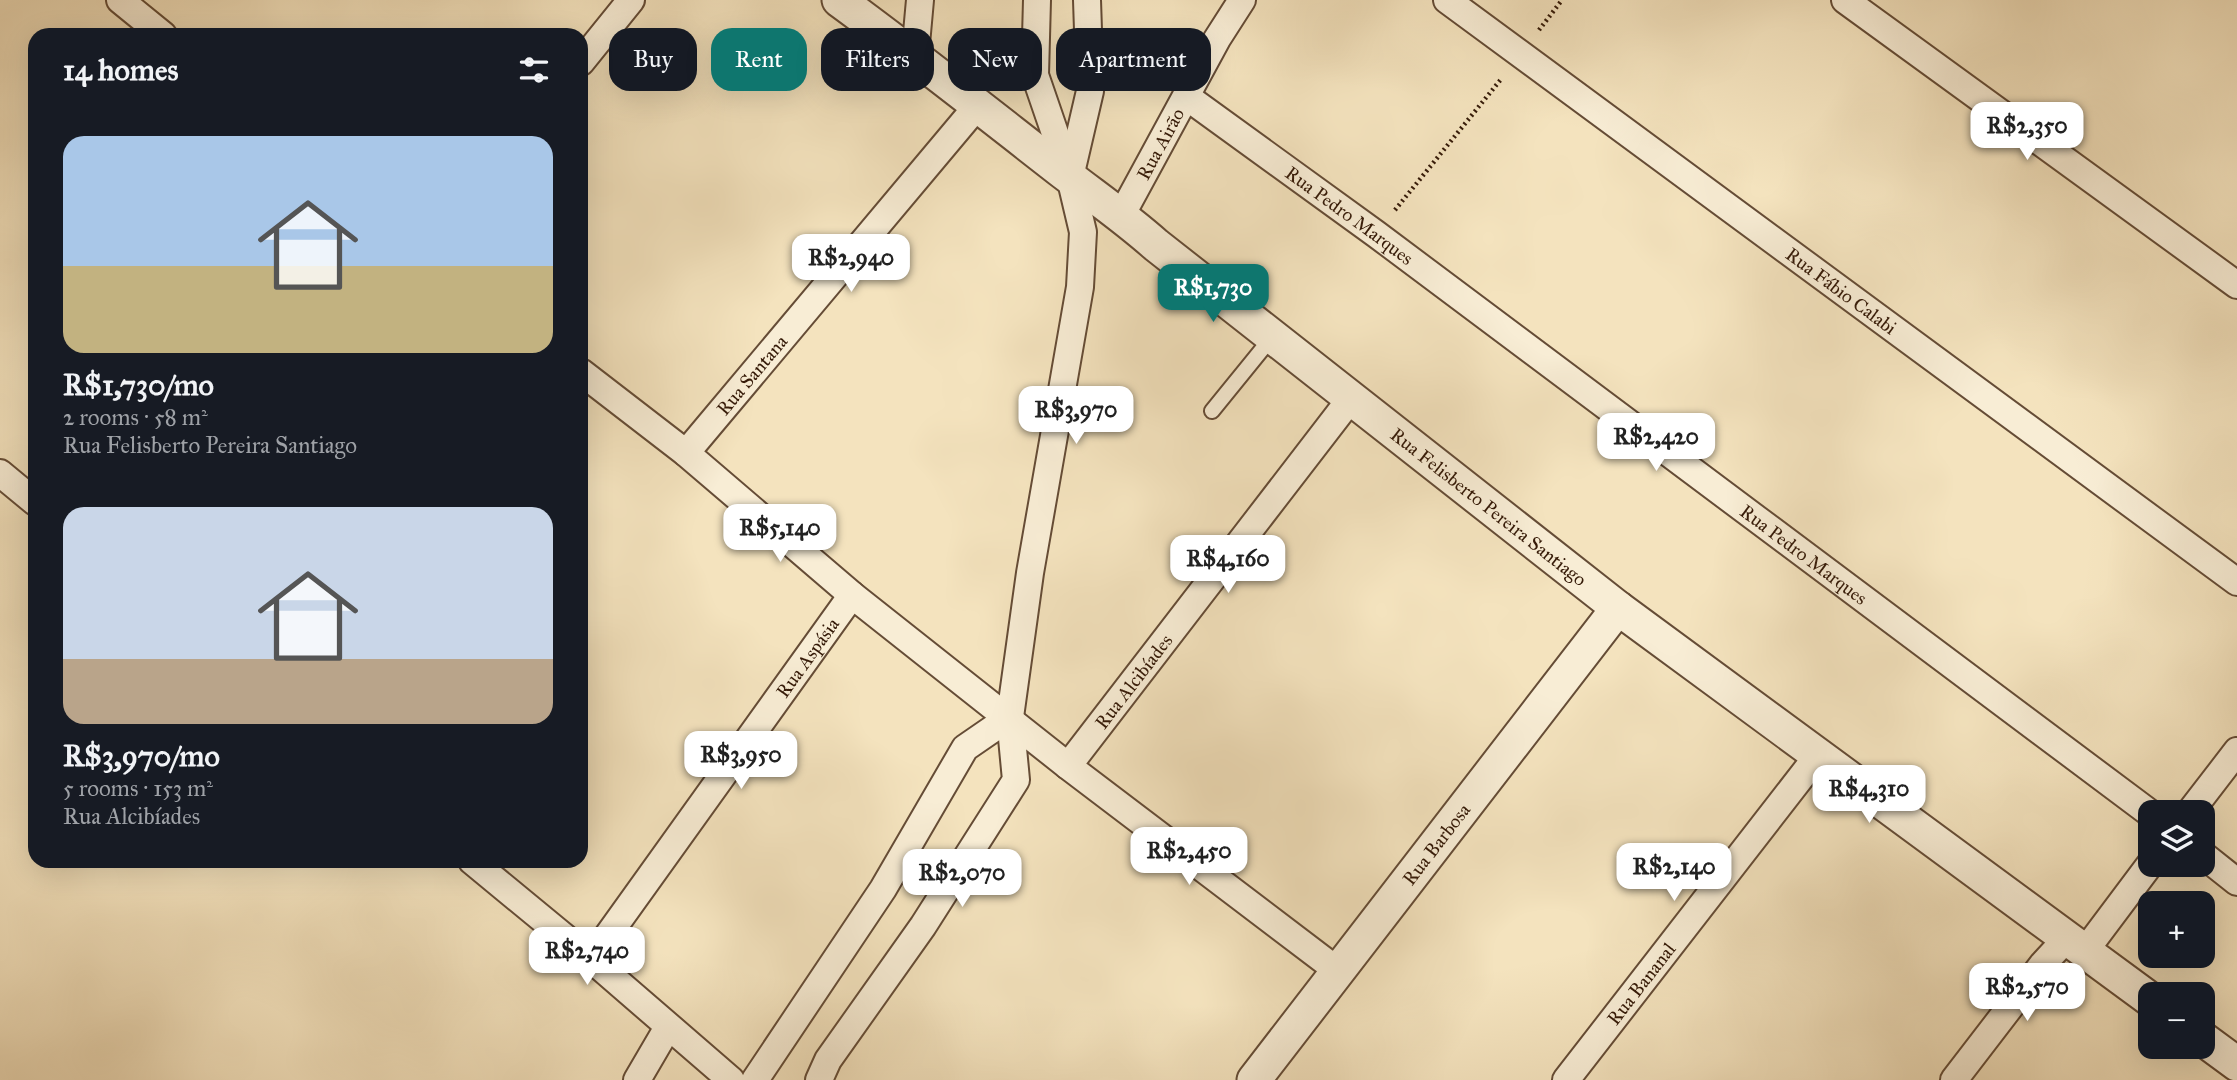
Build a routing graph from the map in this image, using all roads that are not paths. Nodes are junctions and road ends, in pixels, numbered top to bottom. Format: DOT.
graph roads {
  1 [pos="120,0"];
  2 [pos="632,0"];
  3 [pos="839,0"];
  4 [pos="920,0"];
  5 [pos="1037,0"];
  6 [pos="1087,0"];
  7 [pos="1242,0"];
  8 [pos="1447,0"];
  9 [pos="1845,0"];
  10 [pos="154,28"];
  11 [pos="878,28"];
  12 [pos="917,28"];
  13 [pos="588,53"];
  14 [pos="934,70"];
  15 [pos="1187,97"];
  16 [pos="978,105"];
  17 [pos="1070,177"];
  18 [pos="1122,214"];
  19 [pos="2237,285"];
  20 [pos="1273,337"];
  21 [pos="588,377"];
  22 [pos="1352,397"];
  23 [pos="1212,411"];
  24 [pos="687,453"];
  25 [pos="0,473"];
  26 [pos="28,496"];
  27 [pos="2237,582"];
  28 [pos="852,595"];
  29 [pos="1618,608"];
  30 [pos="1010,718"];
  31 [pos="2237,751"];
  32 [pos="1819,754"];
  33 [pos="1068,766"];
  34 [pos="2199,800"];
  35 [pos="2138,804"];
  36 [pos="2215,865"];
  37 [pos="480,868"];
  38 [pos="2138,877"];
  39 [pos="2237,882"];
  40 [pos="2076,944"];
  41 [pos="591,959"];
  42 [pos="1338,971"];
  43 [pos="2138,990"];
  44 [pos="668,1027"];
  45 [pos="2215,1048"];
  46 [pos="2237,1064"];
  47 [pos="637,1080"];
  48 [pos="731,1080"];
  49 [pos="755,1080"];
  50 [pos="819,1080"];
  51 [pos="1254,1080"];
  52 [pos="1566,1080"];
  53 [pos="1954,1080"];
  1 -- 10 [label="street"];
  2 -- 13 [label="street"];
  3 -- 11 [label="street, Rua Felisberto Pereira Santiago"];
  4 -- 12 [label="street"];
  5 -- 17 [label="street"];
  6 -- 17 [label="street"];
  7 -- 15 [label="street, Rua Airão"];
  8 -- 27 [label="street, Rua Fábio Calabi"];
  9 -- 19 [label="street"];
  14 -- 16 [label="street, Rua Felisberto Pereira Santiago"];
  15 -- 18 [label="street, Rua Airão"];
  15 -- 35 [label="street, Rua Pedro Marques"];
  16 -- 17 [label="street, Rua Felisberto Pereira Santiago"];
  16 -- 24 [label="street, Rua Santana"];
  17 -- 18 [label="street, Rua Felisberto Pereira Santiago"];
  17 -- 30 [label="street"];
  18 -- 20 [label="street, Rua Felisberto Pereira Santiago"];
  20 -- 22 [label="street, Rua Felisberto Pereira Santiago"];
  20 -- 23 [label="lane"];
  21 -- 24 [label="street"];
  22 -- 29 [label="street, Rua Felisberto Pereira Santiago"];
  22 -- 33 [label="street, Rua Alcibíades"];
  24 -- 28 [label="street"];
  25 -- 26 [label="street"];
  28 -- 30 [label="street"];
  28 -- 41 [label="street, Rua Aspásia"];
  29 -- 32 [label="street, Rua Felisberto Pereira Santiago"];
  29 -- 42 [label="street, Rua Barbosa"];
  30 -- 33 [label="street"];
  30 -- 49 [label="street"];
  30 -- 50 [label="street"];
  31 -- 34 [label="street"];
  32 -- 40 [label="street, Rua Felisberto Pereira Santiago"];
  32 -- 52 [label="street, Rua Bananal"];
  33 -- 42 [label="street"];
  36 -- 39 [label="street"];
  37 -- 41 [label="street"];
  38 -- 40 [label="street"];
  40 -- 43 [label="street, Rua Felisberto Pereira Santiago"];
  40 -- 53 [label="street"];
  41 -- 44 [label="street"];
  42 -- 51 [label="street, Rua Barbosa"];
  44 -- 47 [label="street"];
  44 -- 48 [label="street"];
  45 -- 46 [label="street"];
}
